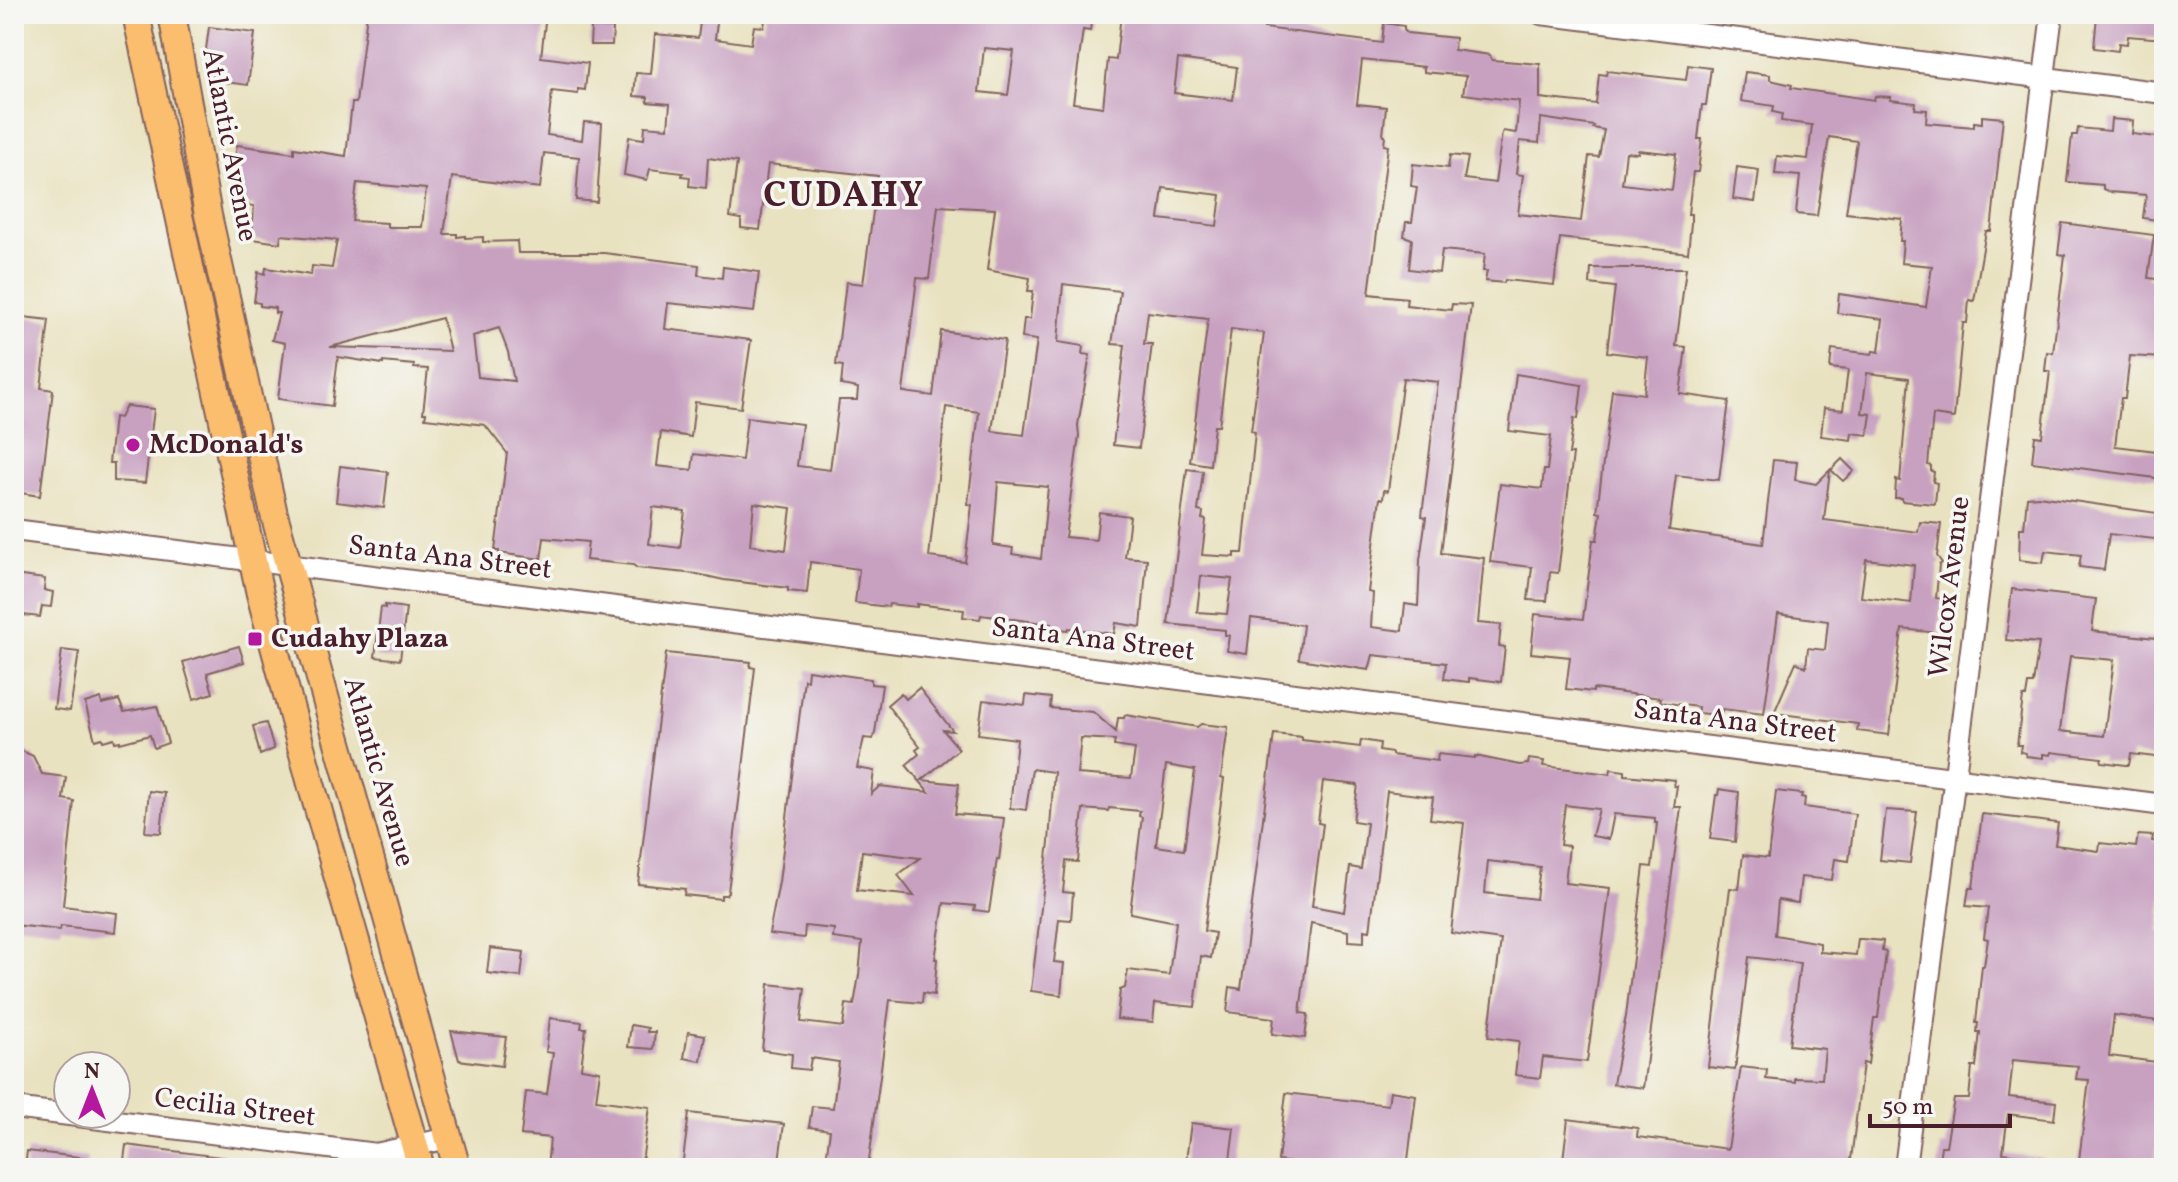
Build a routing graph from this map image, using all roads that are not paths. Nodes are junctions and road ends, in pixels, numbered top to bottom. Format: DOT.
graph roads {
  1 [pos="136,14"];
  2 [pos="172,14"];
  3 [pos="1541,14"];
  4 [pos="2052,14"];
  5 [pos="2044,78"];
  6 [pos="2164,93"];
  7 [pos="14,530"];
  8 [pos="253,561"];
  9 [pos="288,565"];
  10 [pos="1954,778"];
  11 [pos="2164,805"];
  12 [pos="14,1108"];
  13 [pos="448,1138"];
  14 [pos="418,1157"];
  15 [pos="457,1168"];
  16 [pos="1905,1168"];
  1 -- 8 [label="main road"];
  2 -- 9 [label="main road, Atlantic Avenue"];
  3 -- 5 [label="street"];
  4 -- 5 [label="street, Wilcox Avenue"];
  5 -- 6 [label="street"];
  5 -- 10 [label="street, Wilcox Avenue"];
  7 -- 8 [label="street, Santa Ana Street"];
  8 -- 9 [label="street, Santa Ana Street"];
  8 -- 14 [label="main road"];
  9 -- 10 [label="street, Santa Ana Street"];
  9 -- 13 [label="main road, Atlantic Avenue"];
  10 -- 11 [label="street, Santa Ana Street"];
  10 -- 16 [label="street, Wilcox Avenue"];
  12 -- 14 [label="street, Cecilia Street"];
  13 -- 14 [label="street, Cecilia Street"];
  13 -- 15 [label="main road, Atlantic Avenue"];
}
